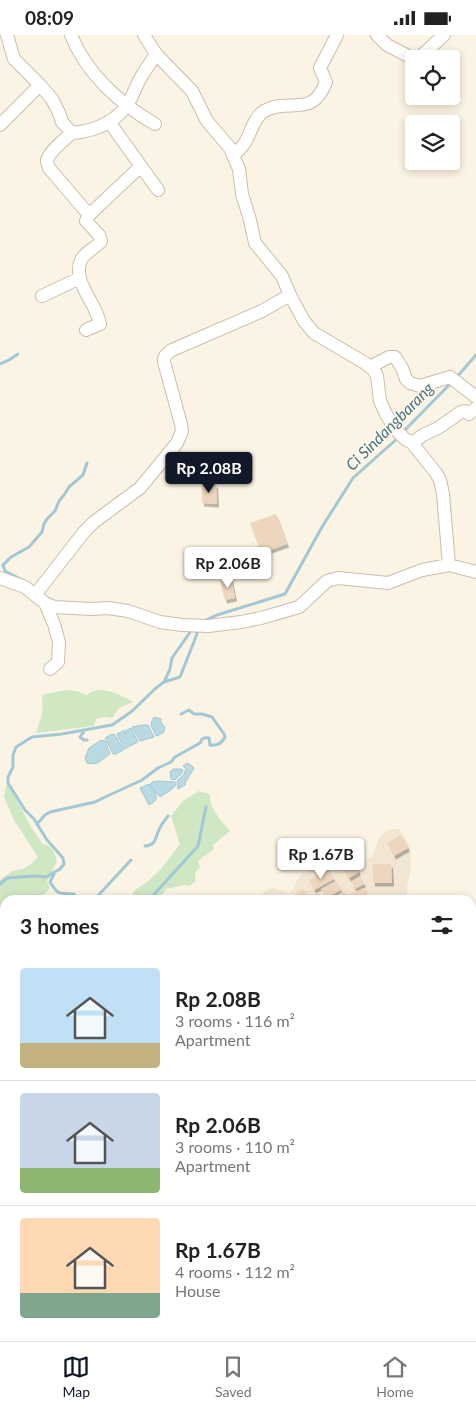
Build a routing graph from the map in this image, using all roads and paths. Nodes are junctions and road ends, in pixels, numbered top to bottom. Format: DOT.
graph roads {
  1 [pos="7,35"];
  2 [pos="72,35"];
  3 [pos="144,35"];
  4 [pos="337,35"];
  5 [pos="377,35"];
  6 [pos="444,35"];
  7 [pos="428,50"];
  8 [pos="156,54"];
  9 [pos="405,54"];
  10 [pos="40,85"];
  11 [pos="128,104"];
  12 [pos="1,121"];
  13 [pos="110,123"];
  14 [pos="155,124"];
  15 [pos="72,133"];
  16 [pos="233,156"];
  17 [pos="142,166"];
  18 [pos="158,190"];
  19 [pos="89,215"];
  20 [pos="80,278"];
  21 [pos="42,295"];
  22 [pos="290,295"];
  23 [pos="86,329"];
  24 [pos="370,367"];
  25 [pos="476,397"];
  26 [pos="476,408"];
  27 [pos="404,437"];
  28 [pos="449,565"];
  29 [pos="475,570"];
  30 [pos="0,577"];
  31 [pos="40,599"];
  32 [pos="50,669"];
  1 -- 10 [label="street"];
  2 -- 11 [label="street"];
  3 -- 8 [label="street"];
  4 -- 16 [label="street"];
  5 -- 9 [label="street"];
  6 -- 7 [label="street"];
  8 -- 11 [label="street"];
  8 -- 16 [label="street"];
  10 -- 12 [label="street"];
  10 -- 15 [label="street"];
  11 -- 13 [label="street"];
  11 -- 14 [label="street"];
  13 -- 15 [label="street"];
  13 -- 17 [label="street"];
  15 -- 19 [label="street"];
  16 -- 22 [label="street"];
  17 -- 18 [label="street"];
  17 -- 19 [label="street"];
  19 -- 20 [label="street"];
  20 -- 21 [label="street"];
  20 -- 23 [label="street"];
  22 -- 24 [label="street"];
  22 -- 31 [label="street"];
  24 -- 25 [label="street"];
  24 -- 27 [label="street"];
  26 -- 27 [label="street"];
  27 -- 28 [label="street"];
  28 -- 29 [label="street"];
  28 -- 31 [label="street"];
  30 -- 31 [label="street"];
  31 -- 32 [label="street"];
}
